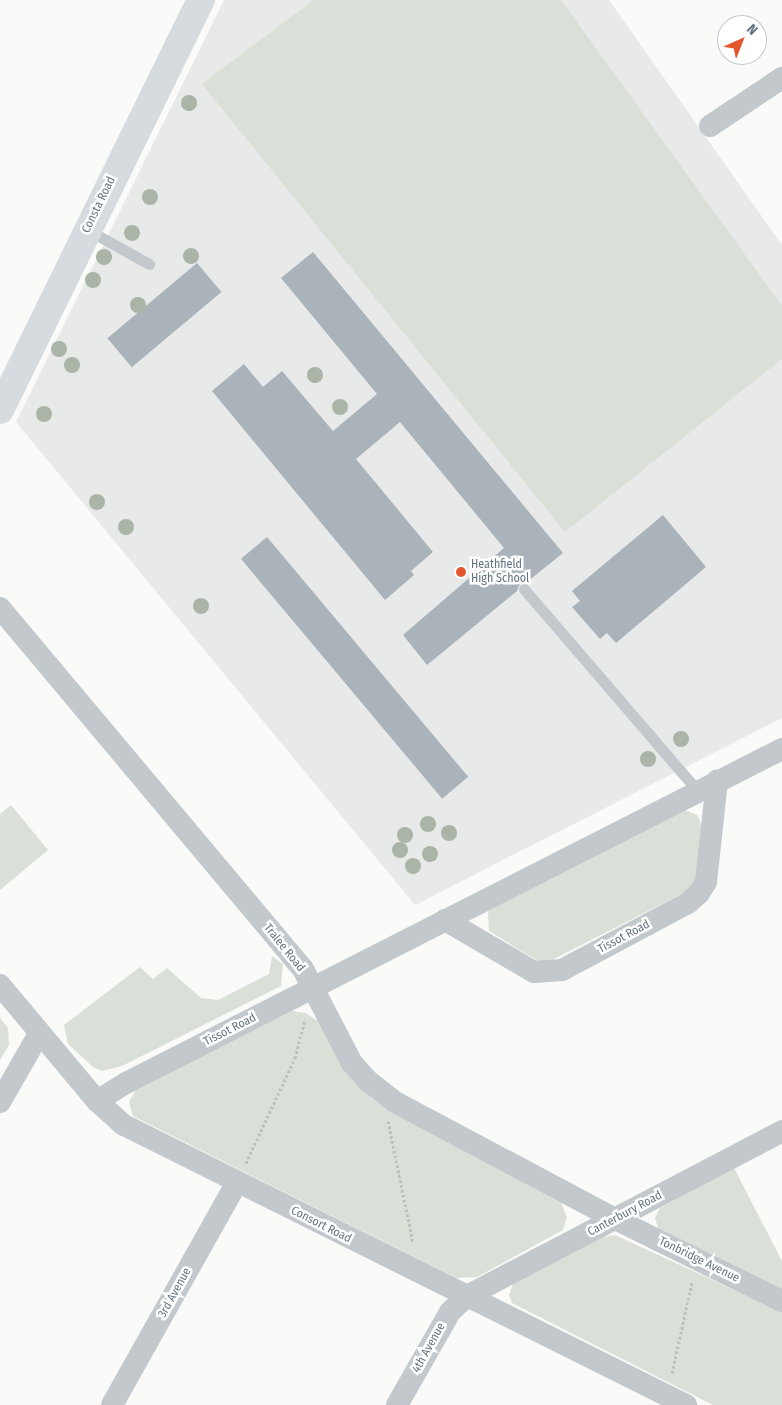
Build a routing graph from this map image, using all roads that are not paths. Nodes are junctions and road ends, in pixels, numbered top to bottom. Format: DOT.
graph roads {
  1 [pos="201,0"];
  2 [pos="782,78"];
  3 [pos="710,126"];
  4 [pos="87,229"];
  5 [pos="148,264"];
  6 [pos="0,410"];
  7 [pos="524,589"];
  8 [pos="0,608"];
  9 [pos="782,749"];
  10 [pos="708,786"];
  11 [pos="445,920"];
  12 [pos="0,985"];
  13 [pos="313,987"];
  14 [pos="39,1034"];
  15 [pos="0,1102"];
  16 [pos="97,1102"];
  17 [pos="782,1131"];
  18 [pos="237,1182"];
  19 [pos="615,1219"];
  20 [pos="467,1296"];
  21 [pos="782,1301"];
  22 [pos="683,1404"];
  23 [pos="112,1405"];
  24 [pos="397,1405"];
  1 -- 4 [label="street, Consta Road"];
  2 -- 3 [label="street"];
  4 -- 5 [label="lane"];
  4 -- 6 [label="street, Consta Road"];
  7 -- 10 [label="lane"];
  8 -- 13 [label="street, Tralee Road"];
  9 -- 10 [label="street, Tissot Road"];
  10 -- 11 [label="street, Tissot Road"];
  10 -- 11 [label="street, Tissot Road"];
  11 -- 13 [label="street, Tissot Road"];
  12 -- 14 [label="street, Consort Road"];
  13 -- 16 [label="street, Tissot Road"];
  13 -- 19 [label="street, Tralee Road"];
  14 -- 15 [label="street"];
  14 -- 16 [label="street, Consort Road"];
  16 -- 18 [label="street, Consort Road"];
  17 -- 19 [label="street, Canterbury Road"];
  18 -- 20 [label="street, Consort Road"];
  18 -- 23 [label="street, 3rd Avenue"];
  19 -- 20 [label="street, Canterbury Road"];
  19 -- 21 [label="street, Tonbridge Avenue"];
  20 -- 22 [label="street, Consort Road"];
  20 -- 24 [label="street, 4th Avenue"];
}
